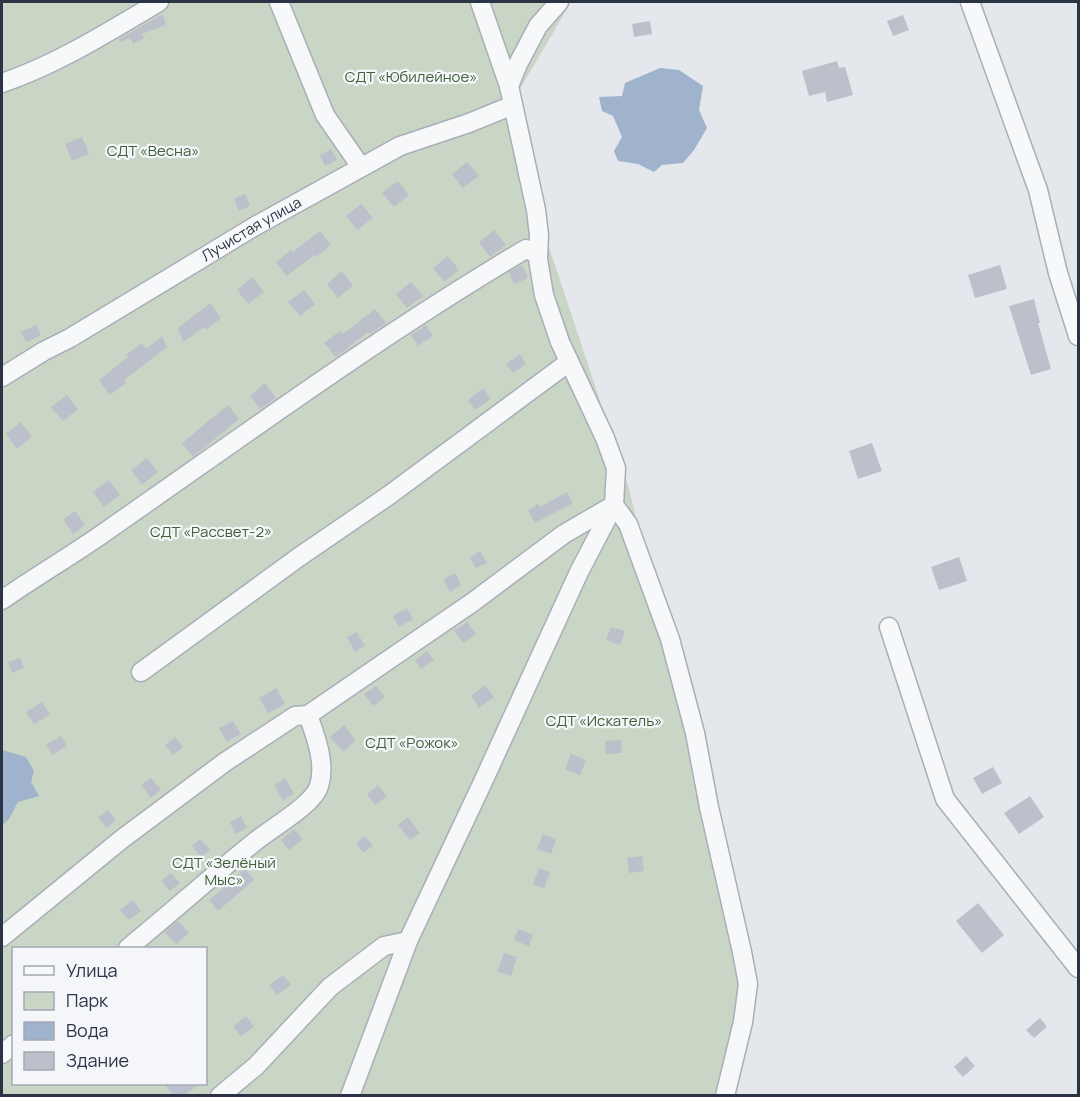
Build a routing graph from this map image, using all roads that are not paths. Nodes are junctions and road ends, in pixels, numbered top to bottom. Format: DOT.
graph roads {
  1 [pos="159,2"];
  2 [pos="279,2"];
  3 [pos="480,2"];
  4 [pos="559,2"];
  5 [pos="970,2"];
  6 [pos="2,83"];
  7 [pos="509,86"];
  8 [pos="513,105"];
  9 [pos="361,167"];
  10 [pos="538,254"];
  11 [pos="1078,336"];
  12 [pos="568,362"];
  13 [pos="2,377"];
  14 [pos="614,505"];
  15 [pos="2,600"];
  16 [pos="889,627"];
  17 [pos="141,672"];
  18 [pos="308,715"];
  19 [pos="2,937"];
  20 [pos="408,941"];
  21 [pos="129,947"];
  22 [pos="1078,968"];
  23 [pos="220,1095"];
  24 [pos="350,1095"];
  25 [pos="725,1095"];
  1 -- 6 [label="street"];
  2 -- 9 [label="street"];
  3 -- 7 [label="street"];
  4 -- 7 [label="street"];
  5 -- 11 [label="street"];
  7 -- 8 [label="street"];
  8 -- 9 [label="street, Лучистая улица"];
  8 -- 10 [label="street"];
  9 -- 13 [label="street, Лучистая улица"];
  10 -- 12 [label="street"];
  10 -- 15 [label="street"];
  12 -- 14 [label="street"];
  12 -- 17 [label="street"];
  14 -- 18 [label="street"];
  14 -- 20 [label="street"];
  14 -- 25 [label="street"];
  16 -- 22 [label="street"];
  18 -- 19 [label="street"];
  18 -- 21 [label="street"];
  20 -- 23 [label="street"];
  20 -- 24 [label="street"];
}
